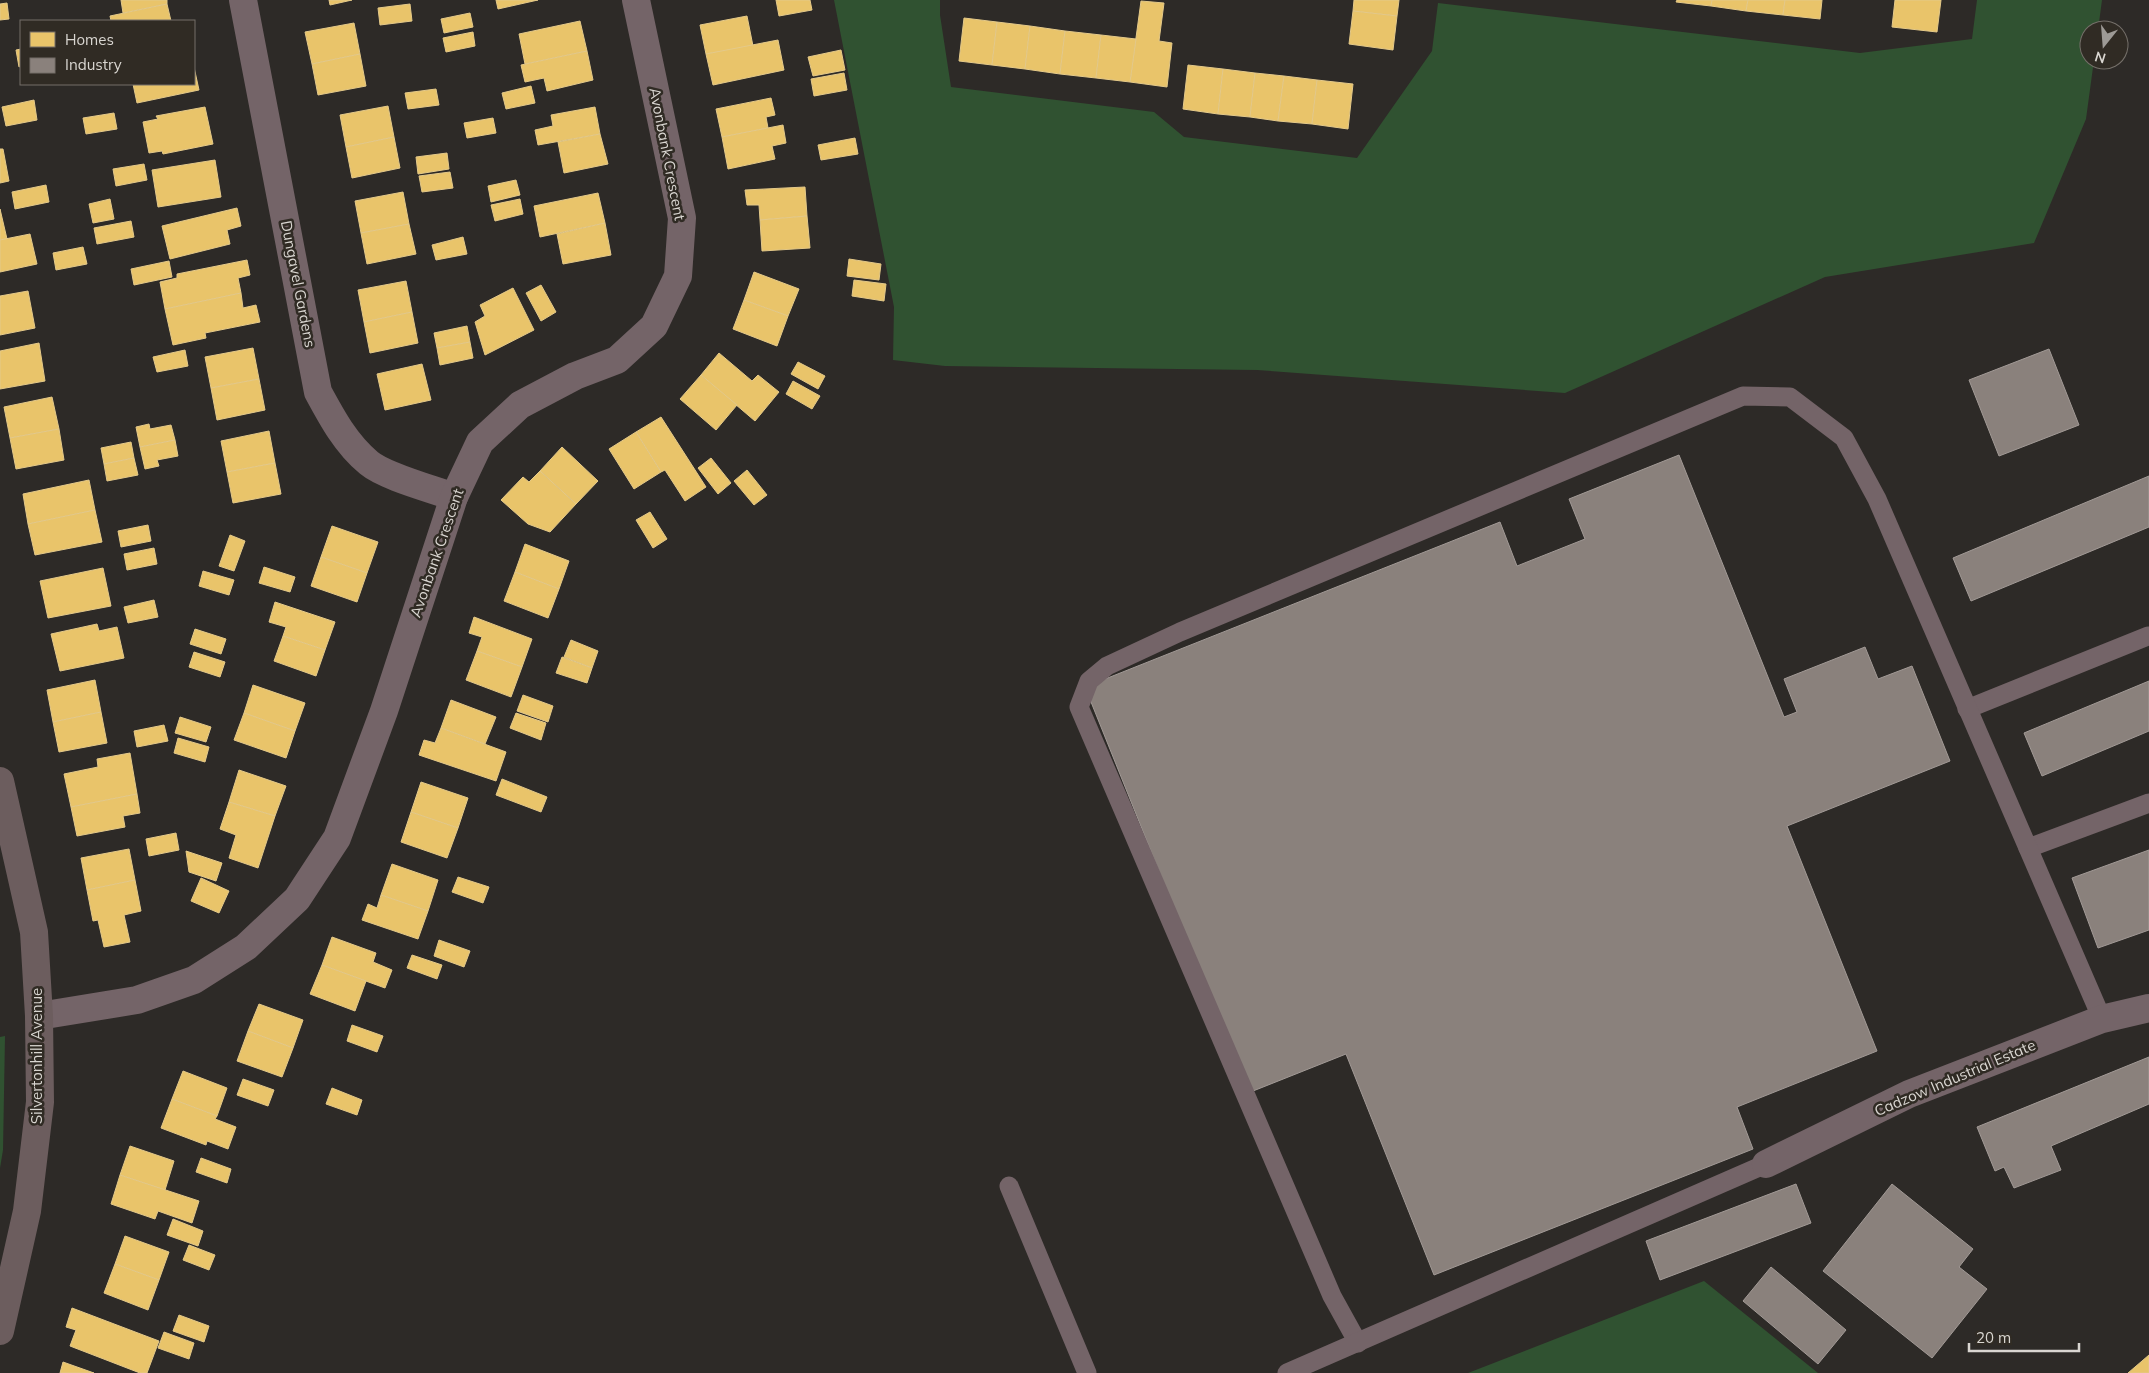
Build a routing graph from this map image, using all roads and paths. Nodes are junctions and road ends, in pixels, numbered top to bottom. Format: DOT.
graph roads {
  1 [pos="243,0"];
  2 [pos="636,0"];
  3 [pos="454,497"];
  4 [pos="2148,636"];
  5 [pos="1967,709"];
  6 [pos="0,781"];
  7 [pos="2149,802"];
  8 [pos="3,813"];
  9 [pos="2028,848"];
  10 [pos="2149,1008"];
  11 [pos="39,1016"];
  12 [pos="2102,1020"];
  13 [pos="1766,1164"];
  14 [pos="1009,1186"];
  15 [pos="0,1331"];
  16 [pos="1358,1343"];
  17 [pos="1087,1373"];
  18 [pos="1287,1373"];
  1 -- 3 [label="street, Dungavel Gardens"];
  2 -- 3 [label="street, Avonbank Crescent"];
  3 -- 11 [label="street, Avonbank Crescent"];
  4 -- 5 [label="lane"];
  5 -- 9 [label="lane"];
  5 -- 16 [label="lane"];
  6 -- 8 [label="street, Silvertonhill Avenue"];
  7 -- 9 [label="lane"];
  8 -- 11 [label="street, Silvertonhill Avenue"];
  9 -- 12 [label="lane"];
  10 -- 12 [label="street, Cadzow Industrial Estate"];
  11 -- 15 [label="street, Silvertonhill Avenue"];
  12 -- 13 [label="street, Cadzow Industrial Estate"];
  13 -- 16 [label="lane"];
  14 -- 17 [label="lane"];
  16 -- 18 [label="lane"];
}
